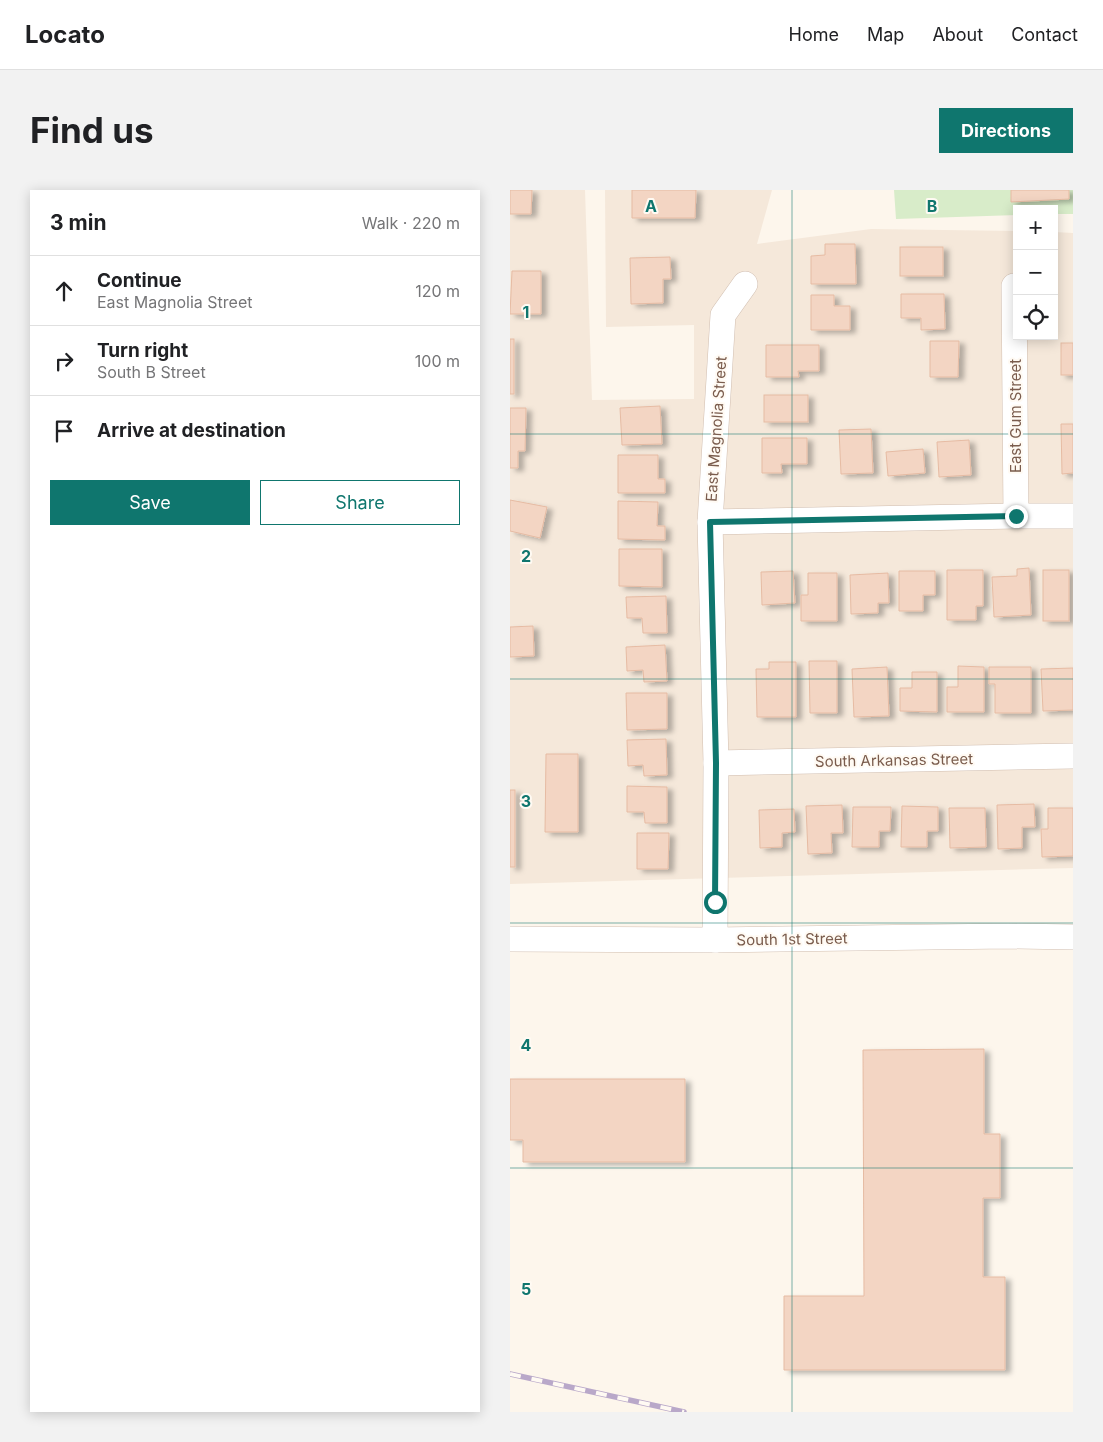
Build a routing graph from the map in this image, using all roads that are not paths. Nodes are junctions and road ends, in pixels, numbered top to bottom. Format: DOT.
graph roads {
  1 [pos="745,284"];
  2 [pos="1014,295"];
  3 [pos="1016,516"];
  4 [pos="1073,516"];
  5 [pos="710,522"];
  6 [pos="1073,756"];
  7 [pos="716,763"];
  8 [pos="1073,937"];
  9 [pos="510,939"];
  10 [pos="715,940"];
  1 -- 5 [label="street, East Magnolia Street"];
  2 -- 3 [label="street, East Gum Street"];
  3 -- 4 [label="street"];
  3 -- 5 [label="street"];
  5 -- 7 [label="street, East Magnolia Street"];
  6 -- 7 [label="street, South Arkansas Street"];
  7 -- 10 [label="street, East Magnolia Street"];
  8 -- 10 [label="street, South 1st Street"];
  9 -- 10 [label="street, South 1st Street"];
}
